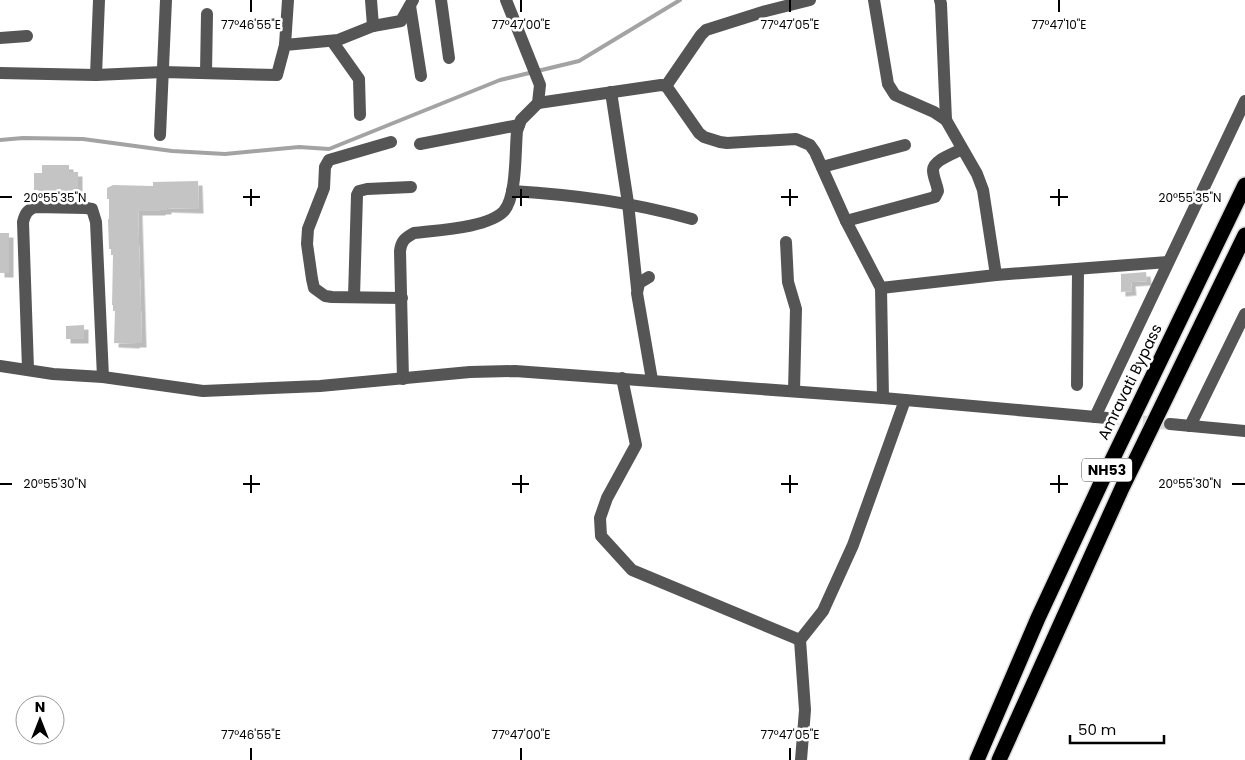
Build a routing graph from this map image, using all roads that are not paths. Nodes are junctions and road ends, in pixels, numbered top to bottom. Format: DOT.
graph roads {
  1 [pos="99,0"];
  2 [pos="166,0"];
  3 [pos="288,0"];
  4 [pos="371,0"];
  5 [pos="441,0"];
  6 [pos="506,0"];
  7 [pos="810,0"];
  8 [pos="874,0"];
  9 [pos="940,0"];
  10 [pos="411,3"];
  11 [pos="208,14"];
  12 [pos="373,26"];
  13 [pos="27,36"];
  14 [pos="0,38"];
  15 [pos="332,41"];
  16 [pos="285,44"];
  17 [pos="449,58"];
  18 [pos="163,72"];
  19 [pos="0,73"];
  20 [pos="206,73"];
  21 [pos="96,75"];
  22 [pos="421,76"];
  23 [pos="666,86"];
  24 [pos="611,92"];
  25 [pos="1245,101"];
  26 [pos="538,102"];
  27 [pos="360,115"];
  28 [pos="946,120"];
  29 [pos="519,125"];
  30 [pos="160,135"];
  31 [pos="391,142"];
  32 [pos="420,144"];
  33 [pos="905,145"];
  34 [pos="962,149"];
  35 [pos="822,167"];
  36 [pos="1245,184"];
  37 [pos="411,187"];
  38 [pos="512,191"];
  39 [pos="628,203"];
  40 [pos="692,219"];
  41 [pos="846,221"];
  42 [pos="1245,235"];
  43 [pos="786,242"];
  44 [pos="1168,262"];
  45 [pos="1078,269"];
  46 [pos="996,275"];
  47 [pos="649,277"];
  48 [pos="637,288"];
  49 [pos="881,288"];
  50 [pos="354,297"];
  51 [pos="402,298"];
  52 [pos="1245,314"];
  53 [pos="1239,339"];
  54 [pos="0,366"];
  55 [pos="28,369"];
  56 [pos="103,378"];
  57 [pos="622,378"];
  58 [pos="403,379"];
  59 [pos="652,380"];
  60 [pos="1078,385"];
  61 [pos="794,391"];
  62 [pos="883,398"];
  63 [pos="905,400"];
  64 [pos="1170,424"];
  65 [pos="1190,426"];
  66 [pos="1245,431"];
  67 [pos="800,640"];
  68 [pos="801,760"];
  69 [pos="977,760"];
  70 [pos="999,760"];
  1 -- 21 [label="street"];
  2 -- 18 [label="street"];
  3 -- 16 [label="street"];
  4 -- 12 [label="street"];
  5 -- 17 [label="street"];
  6 -- 26 [label="street"];
  7 -- 23 [label="street"];
  8 -- 28 [label="street"];
  9 -- 28 [label="street"];
  10 -- 12 [label="street"];
  10 -- 22 [label="street"];
  11 -- 20 [label="street"];
  12 -- 15 [label="street"];
  13 -- 14 [label="street"];
  15 -- 16 [label="street"];
  15 -- 27 [label="street"];
  16 -- 20 [label="street"];
  18 -- 20 [label="street"];
  18 -- 21 [label="street"];
  18 -- 30 [label="street"];
  19 -- 21 [label="street"];
  23 -- 24 [label="street"];
  23 -- 35 [label="street"];
  24 -- 26 [label="street"];
  24 -- 39 [label="street"];
  25 -- 44 [label="street"];
  26 -- 29 [label="street"];
  28 -- 34 [label="street"];
  29 -- 32 [label="street"];
  29 -- 38 [label="street"];
  31 -- 50 [label="street"];
  33 -- 35 [label="street"];
  34 -- 41 [label="street"];
  34 -- 46 [label="street"];
  35 -- 41 [label="street"];
  36 -- 69 [label="highway, Amravati Bypass / NH53"];
  37 -- 50 [label="street"];
  38 -- 39 [label="street"];
  38 -- 51 [label="street"];
  39 -- 40 [label="street"];
  39 -- 48 [label="street"];
  41 -- 49 [label="street"];
  42 -- 70 [label="highway, NH53"];
  43 -- 61 [label="street"];
  44 -- 45 [label="street"];
  44 -- 63 [label="street"];
  45 -- 46 [label="street"];
  45 -- 60 [label="street"];
  46 -- 49 [label="street"];
  47 -- 48 [label="street"];
  48 -- 59 [label="street"];
  49 -- 62 [label="street"];
  50 -- 51 [label="street"];
  51 -- 58 [label="street"];
  52 -- 53 [label="street"];
  53 -- 65 [label="street"];
  54 -- 55 [label="street"];
  55 -- 56 [label="street"];
  55 -- 56 [label="street"];
  56 -- 58 [label="street"];
  57 -- 58 [label="street"];
  57 -- 59 [label="street"];
  57 -- 67 [label="street"];
  59 -- 61 [label="street"];
  61 -- 62 [label="street"];
  62 -- 63 [label="street"];
  63 -- 67 [label="street"];
  64 -- 65 [label="street"];
  65 -- 66 [label="street"];
  67 -- 68 [label="street"];
}
